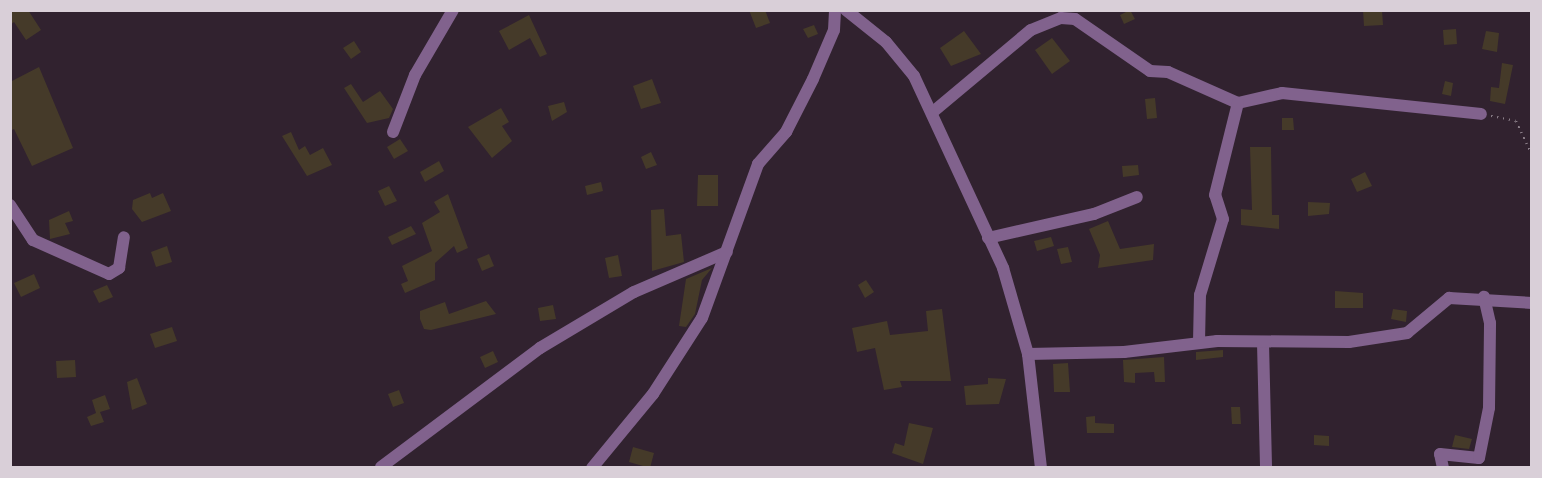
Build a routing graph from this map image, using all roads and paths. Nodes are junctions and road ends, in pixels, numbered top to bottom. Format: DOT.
graph roads {
  1 [pos="453,10"];
  2 [pos="835,10"];
  3 [pos="846,10"];
  4 [pos="1238,103"];
  5 [pos="934,111"];
  6 [pos="1481,114"];
  7 [pos="393,132"];
  8 [pos="1532,155"];
  9 [pos="1137,197"];
  10 [pos="10,205"];
  11 [pos="124,237"];
  12 [pos="988,238"];
  13 [pos="727,252"];
  14 [pos="1484,297"];
  15 [pos="1532,303"];
  16 [pos="1199,342"];
  17 [pos="1263,343"];
  18 [pos="1028,354"];
  19 [pos="381,467"];
  20 [pos="592,468"];
  21 [pos="1041,468"];
  22 [pos="1266,468"];
  23 [pos="1443,468"];
  1 -- 7 [label="street"];
  2 -- 13 [label="street"];
  3 -- 5 [label="street"];
  4 -- 5 [label="street"];
  4 -- 6 [label="street"];
  4 -- 16 [label="street"];
  5 -- 12 [label="street"];
  6 -- 8 [label="path"];
  9 -- 12 [label="street"];
  10 -- 11 [label="street"];
  12 -- 18 [label="street"];
  13 -- 19 [label="street"];
  13 -- 20 [label="street"];
  14 -- 15 [label="street"];
  14 -- 17 [label="street"];
  14 -- 23 [label="street"];
  16 -- 17 [label="street"];
  16 -- 18 [label="street"];
  17 -- 22 [label="street"];
  18 -- 21 [label="street"];
}
